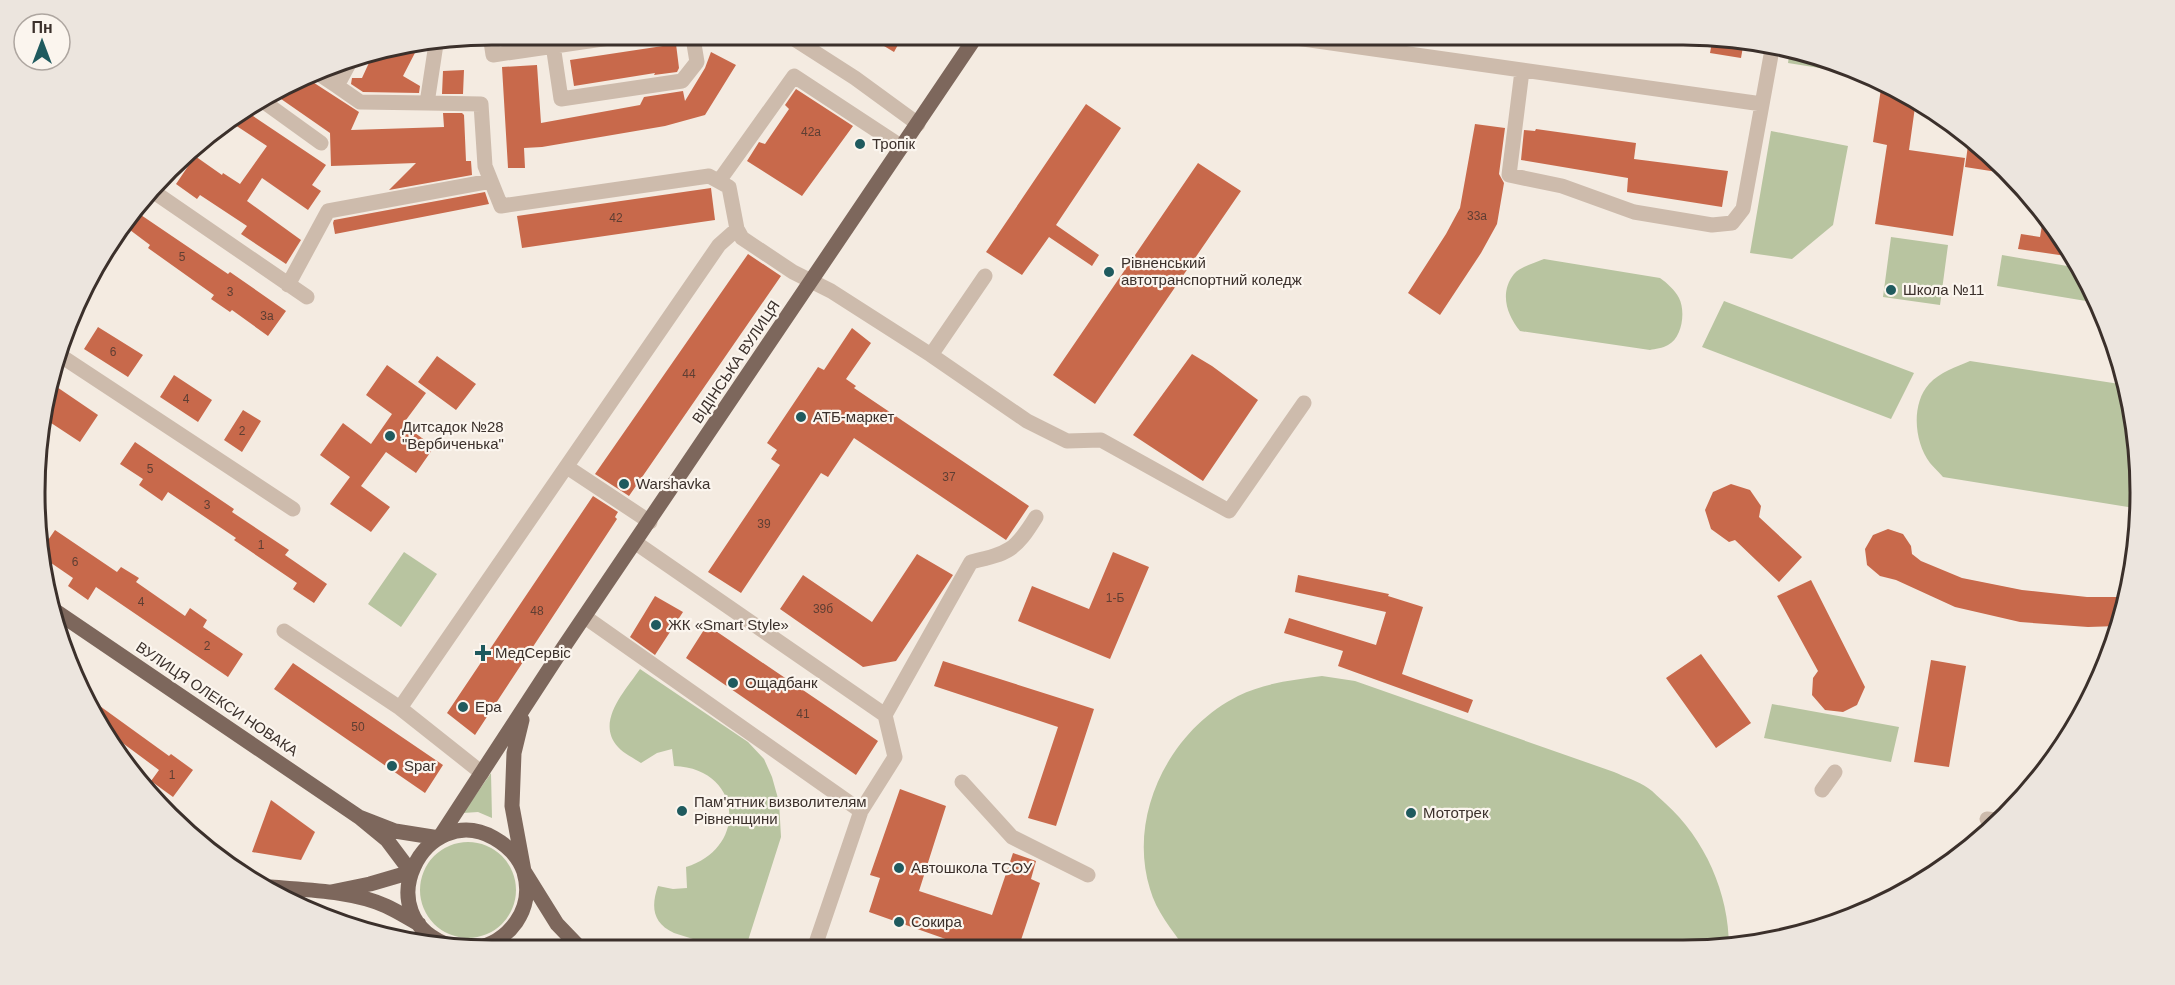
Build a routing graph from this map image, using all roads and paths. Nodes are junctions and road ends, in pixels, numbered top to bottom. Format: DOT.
graph roads {
  1 [pos="492,45"];
  2 [pos="553,45"];
  3 [pos="694,45"];
  4 [pos="805,45"];
  5 [pos="970,45"];
  6 [pos="1348,45"];
  7 [pos="435,49"];
  8 [pos="1771,54"];
  9 [pos="345,70"];
  10 [pos="1522,71"];
  11 [pos="325,78"];
  12 [pos="337,86"];
  13 [pos="427,103"];
  14 [pos="1762,104"];
  15 [pos="269,105"];
  16 [pos="918,124"];
  17 [pos="321,143"];
  18 [pos="902,147"];
  19 [pos="491,181"];
  20 [pos="719,181"];
  21 [pos="158,195"];
  22 [pos="737,229"];
  23 [pos="985,276"];
  24 [pos="811,282"];
  25 [pos="288,285"];
  26 [pos="307,297"];
  27 [pos="931,355"];
  28 [pos="66,359"];
  29 [pos="1304,403"];
  30 [pos="567,467"];
  31 [pos="293,509"];
  32 [pos="1036,517"];
  33 [pos="650,522"];
  34 [pos="636,543"];
  35 [pos="62,616"];
  36 [pos="585,617"];
  37 [pos="284,631"];
  38 [pos="399,708"];
  39 [pos="525,710"];
  40 [pos="885,715"];
  41 [pos="1835,772"];
  42 [pos="482,773"];
  43 [pos="962,782"];
  44 [pos="1822,790"];
  45 [pos="861,811"];
  46 [pos="359,817"];
  47 [pos="439,838"];
  48 [pos="524,871"];
  49 [pos="411,872"];
  50 [pos="1088,875"];
  51 [pos="284,888"];
  52 [pos="331,892"];
  53 [pos="419,924"];
  54 [pos="424,934"];
  55 [pos="429,935"];
  56 [pos="497,940"];
  57 [pos="572,940"];
  58 [pos="817,940"];
  1 -- 2 [label="street"];
  2 -- 3 [label="street"];
  4 -- 16 [label="street"];
  5 -- 16 [label="main road, ВІДІНСЬКА ВУЛИЦЯ"];
  6 -- 10 [label="street"];
  7 -- 13 [label="street"];
  8 -- 14 [label="street"];
  9 -- 12 [label="street"];
  10 -- 14 [label="street"];
  10 -- 14 [label="street"];
  11 -- 12 [label="street"];
  12 -- 13 [label="street"];
  13 -- 19 [label="street"];
  15 -- 17 [label="street"];
  16 -- 18 [label="main road, ВІДІНСЬКА ВУЛИЦЯ"];
  18 -- 20 [label="street"];
  18 -- 24 [label="main road, ВІДІНСЬКА ВУЛИЦЯ"];
  19 -- 20 [label="street"];
  19 -- 25 [label="street"];
  20 -- 22 [label="street"];
  21 -- 25 [label="street"];
  22 -- 24 [label="street"];
  22 -- 30 [label="street"];
  23 -- 27 [label="street"];
  24 -- 27 [label="street"];
  24 -- 33 [label="main road, ВІДІНСЬКА ВУЛИЦЯ"];
  25 -- 26 [label="street"];
  27 -- 29 [label="street"];
  28 -- 31 [label="street"];
  30 -- 33 [label="street"];
  30 -- 38 [label="street"];
  32 -- 40 [label="street"];
  33 -- 34 [label="main road, ВІДІНСЬКА ВУЛИЦЯ"];
  34 -- 36 [label="main road, ВІДІНСЬКА ВУЛИЦЯ"];
  34 -- 40 [label="street"];
  35 -- 46 [label="main road, ВУЛИЦЯ ОЛЕКСИ НОВАКА"];
  36 -- 39 [label="main road, ВІДІНСЬКА ВУЛИЦЯ"];
  36 -- 45 [label="street"];
  37 -- 38 [label="street"];
  38 -- 42 [label="street"];
  39 -- 42 [label="main road, ВІДІНСЬКА ВУЛИЦЯ"];
  39 -- 48 [label="main road, ВІДІНСЬКА ВУЛИЦЯ"];
  40 -- 45 [label="street"];
  41 -- 44 [label="street"];
  42 -- 47 [label="main road, ВІДІНСЬКА ВУЛИЦЯ"];
  43 -- 50 [label="street"];
  45 -- 58 [label="street"];
  46 -- 47 [label="main road, ВУЛИЦЯ ОЛЕКСИ НОВАКА"];
  46 -- 49 [label="main road, ВУЛИЦЯ ОЛЕКСИ НОВАКА"];
  47 -- 48 [label="main road"];
  47 -- 49 [label="main road, ВІДІНСЬКА ВУЛИЦЯ"];
  48 -- 56 [label="main road"];
  48 -- 57 [label="main road"];
  49 -- 52 [label="main road"];
  49 -- 53 [label="main road"];
  51 -- 52 [label="main road"];
  52 -- 53 [label="main road"];
  53 -- 54 [label="street"];
  53 -- 55 [label="main road"];
}
